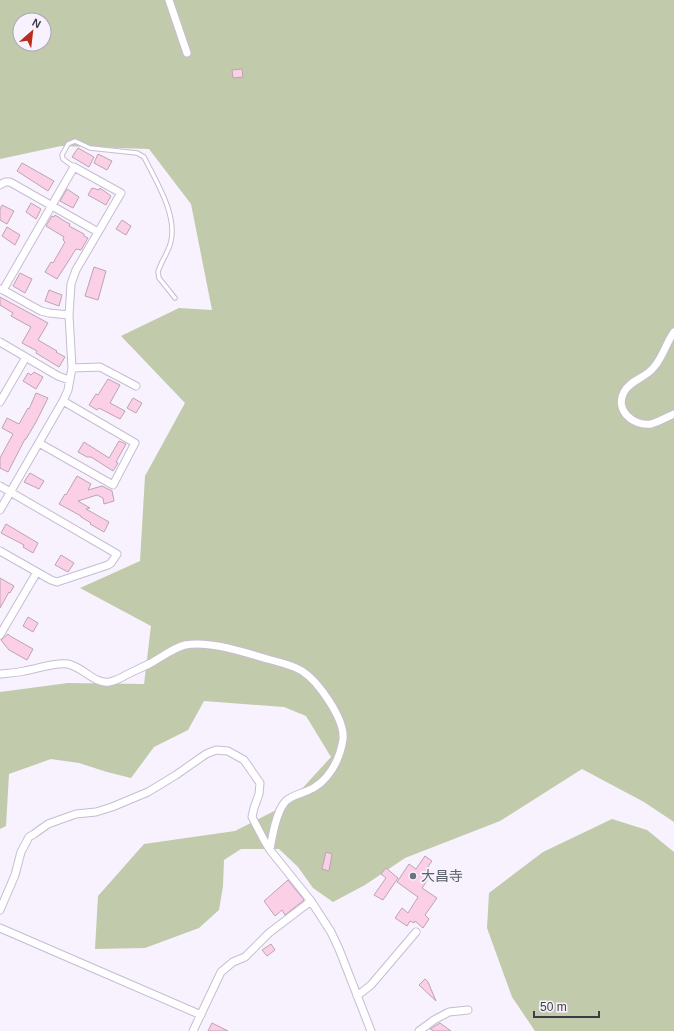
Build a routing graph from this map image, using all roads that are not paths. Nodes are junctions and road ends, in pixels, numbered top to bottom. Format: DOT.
graph roads {
  1 [pos="169,0"];
  2 [pos="187,53"];
  3 [pos="74,167"];
  4 [pos="0,184"];
  5 [pos="51,206"];
  6 [pos="98,232"];
  7 [pos="2,289"];
  8 [pos="175,298"];
  9 [pos="69,315"];
  10 [pos="674,332"];
  11 [pos="0,342"];
  12 [pos="26,357"];
  13 [pos="72,368"];
  14 [pos="69,380"];
  15 [pos="136,386"];
  16 [pos="63,401"];
  17 [pos="0,402"];
  18 [pos="674,414"];
  19 [pos="39,443"];
  20 [pos="0,486"];
  21 [pos="10,492"];
  22 [pos="0,510"];
  23 [pos="0,551"];
  24 [pos="37,572"];
  25 [pos="0,635"];
  26 [pos="0,674"];
  27 [pos="270,850"];
  28 [pos="312,901"];
  29 [pos="0,910"];
  30 [pos="0,928"];
  31 [pos="416,932"];
  32 [pos="357,996"];
  33 [pos="468,1010"];
  34 [pos="201,1015"];
  35 [pos="194,1031"];
  36 [pos="371,1031"];
  37 [pos="419,1031"];
  1 -- 2 [label="street"];
  3 -- 5 [label="street"];
  3 -- 6 [label="street"];
  3 -- 8 [label="lane"];
  4 -- 5 [label="street"];
  5 -- 6 [label="street"];
  5 -- 7 [label="street"];
  6 -- 9 [label="street"];
  7 -- 9 [label="street"];
  9 -- 13 [label="street"];
  10 -- 18 [label="street"];
  11 -- 12 [label="street"];
  12 -- 14 [label="street"];
  12 -- 17 [label="street"];
  13 -- 14 [label="street"];
  13 -- 15 [label="street"];
  14 -- 16 [label="street"];
  16 -- 19 [label="street"];
  16 -- 19 [label="street"];
  19 -- 21 [label="street"];
  20 -- 21 [label="street"];
  21 -- 22 [label="street"];
  21 -- 24 [label="street"];
  23 -- 24 [label="street"];
  24 -- 25 [label="street"];
  26 -- 27 [label="street"];
  27 -- 28 [label="street"];
  27 -- 29 [label="street"];
  28 -- 32 [label="street"];
  28 -- 34 [label="street"];
  30 -- 34 [label="street"];
  31 -- 32 [label="street"];
  32 -- 36 [label="street"];
  33 -- 37 [label="street"];
  34 -- 35 [label="street"];
}
